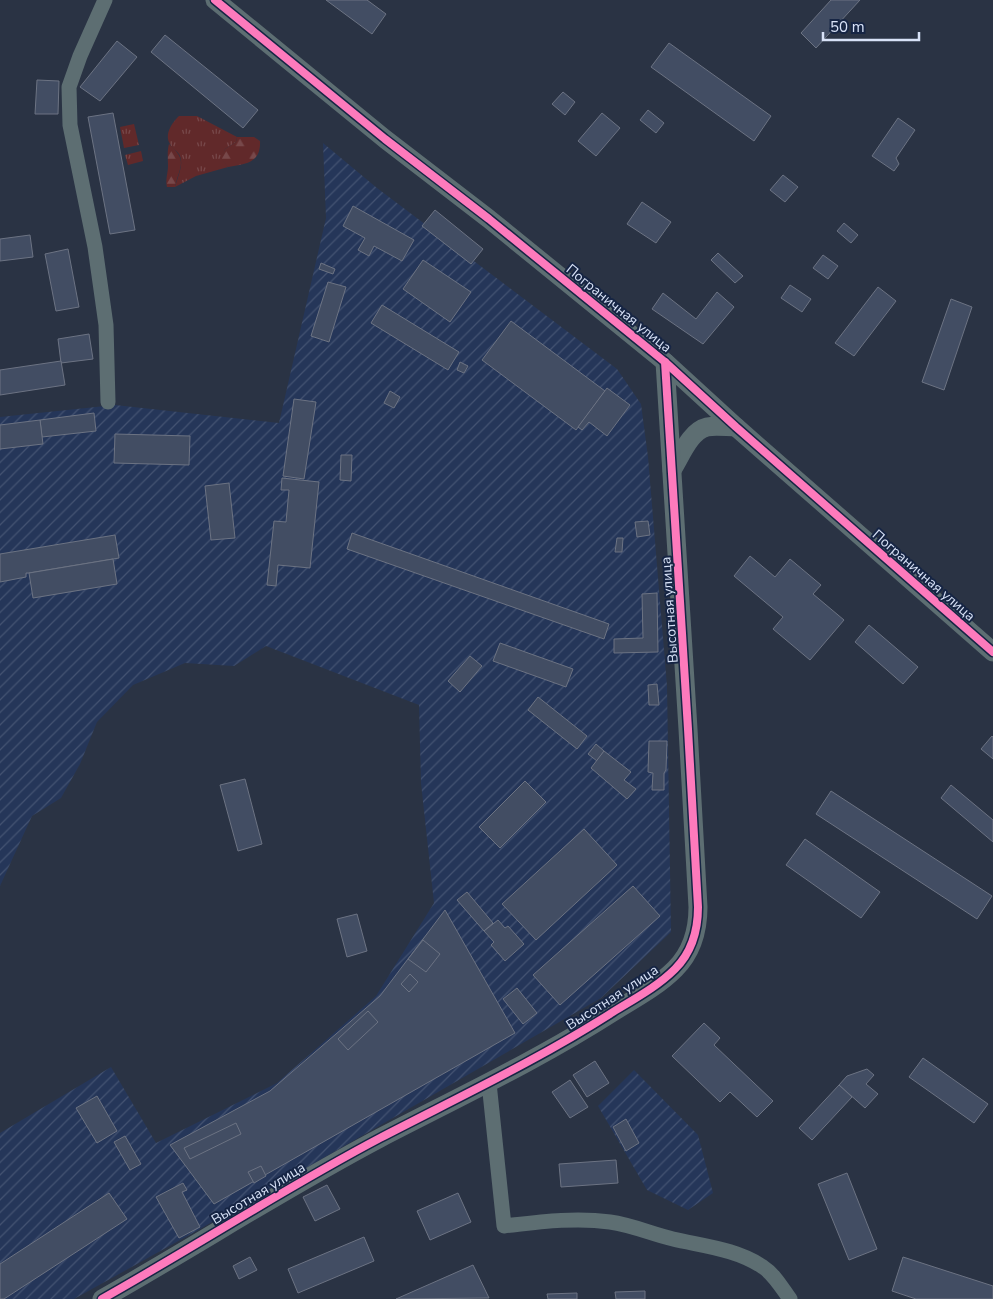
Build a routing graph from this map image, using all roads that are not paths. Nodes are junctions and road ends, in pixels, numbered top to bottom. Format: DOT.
graph roads {
  1 [pos="105,0"];
  2 [pos="215,0"];
  3 [pos="665,362"];
  4 [pos="108,402"];
  5 [pos="736,427"];
  6 [pos="672,470"];
  7 [pos="993,652"];
  8 [pos="489,1083"];
  9 [pos="102,1299"];
  10 [pos="790,1299"];
  1 -- 4 [label="street"];
  2 -- 3 [label="street, Пограничная улица"];
  3 -- 5 [label="street, Пограничная улица"];
  3 -- 6 [label="street, Высотная улица"];
  5 -- 6 [label="street"];
  5 -- 7 [label="street, Пограничная улица"];
  6 -- 8 [label="street, Высотная улица"];
  8 -- 9 [label="street, Высотная улица"];
  8 -- 10 [label="street"];
}
